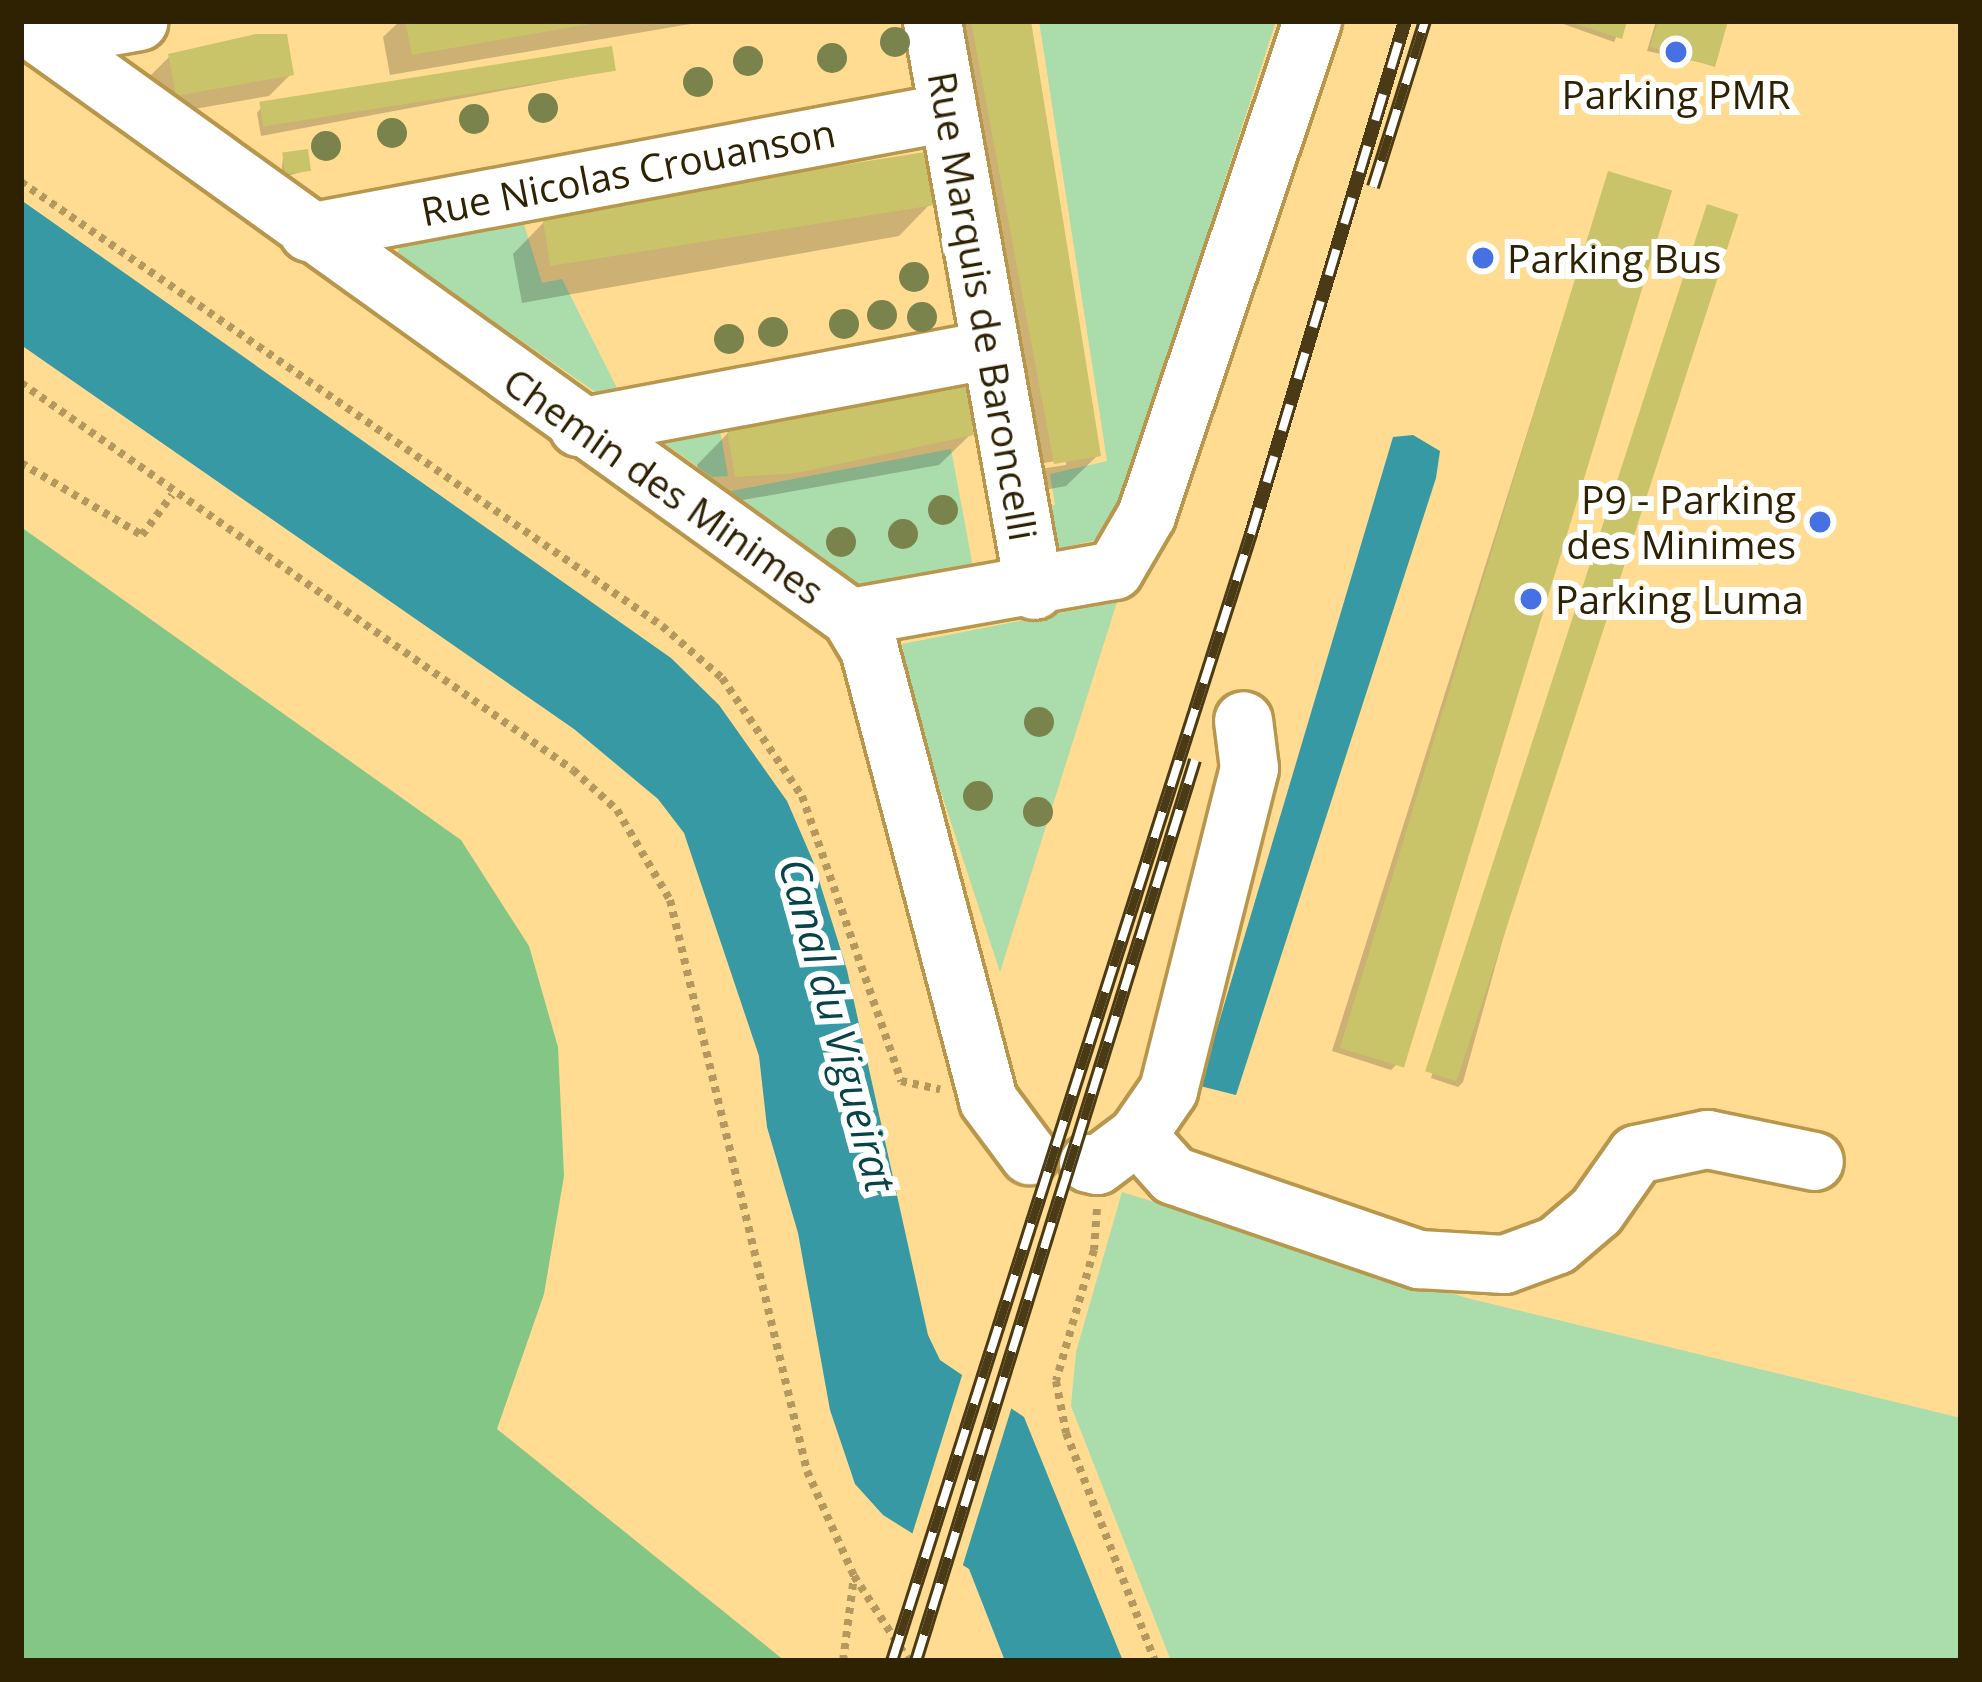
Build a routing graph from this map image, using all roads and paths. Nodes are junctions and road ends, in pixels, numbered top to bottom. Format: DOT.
graph roads {
  1 [pos="139,21"];
  2 [pos="932,21"];
  3 [pos="1312,21"];
  4 [pos="32,30"];
  5 [pos="948,112"];
  6 [pos="21,182"];
  7 [pos="308,232"];
  8 [pos="989,350"];
  9 [pos="21,383"];
  10 [pos="578,427"];
  11 [pos="21,463"];
  12 [pos="172,495"];
  13 [pos="1034,590"];
  14 [pos="850,617"];
  15 [pos="1244,720"];
  16 [pos="988,1100"];
  17 [pos="1107,1154"];
  18 [pos="1029,1155"];
  19 [pos="1814,1161"];
  20 [pos="854,1576"];
  21 [pos="843,1661"];
  22 [pos="909,1661"];
  23 [pos="1155,1661"];
  1 -- 4 [label="street"];
  2 -- 5 [label="street, Rue Marquis de Baroncelli"];
  3 -- 13 [label="street, Chemin des Minimes"];
  4 -- 7 [label="street, Chemin des Minimes"];
  5 -- 7 [label="street, Rue Nicolas Crouanson"];
  5 -- 8 [label="street, Rue Marquis de Baroncelli"];
  6 -- 16 [label="path"];
  7 -- 10 [label="street, Chemin des Minimes"];
  8 -- 10 [label="street"];
  8 -- 13 [label="street, Rue Marquis de Baroncelli"];
  9 -- 12 [label="path"];
  10 -- 14 [label="street, Chemin des Minimes"];
  11 -- 12 [label="path"];
  12 -- 20 [label="path"];
  13 -- 14 [label="street, Chemin des Minimes"];
  14 -- 16 [label="street"];
  15 -- 17 [label="street"];
  16 -- 18 [label="street"];
  17 -- 19 [label="street"];
  17 -- 23 [label="path"];
  20 -- 21 [label="path"];
  20 -- 22 [label="path"];
}
